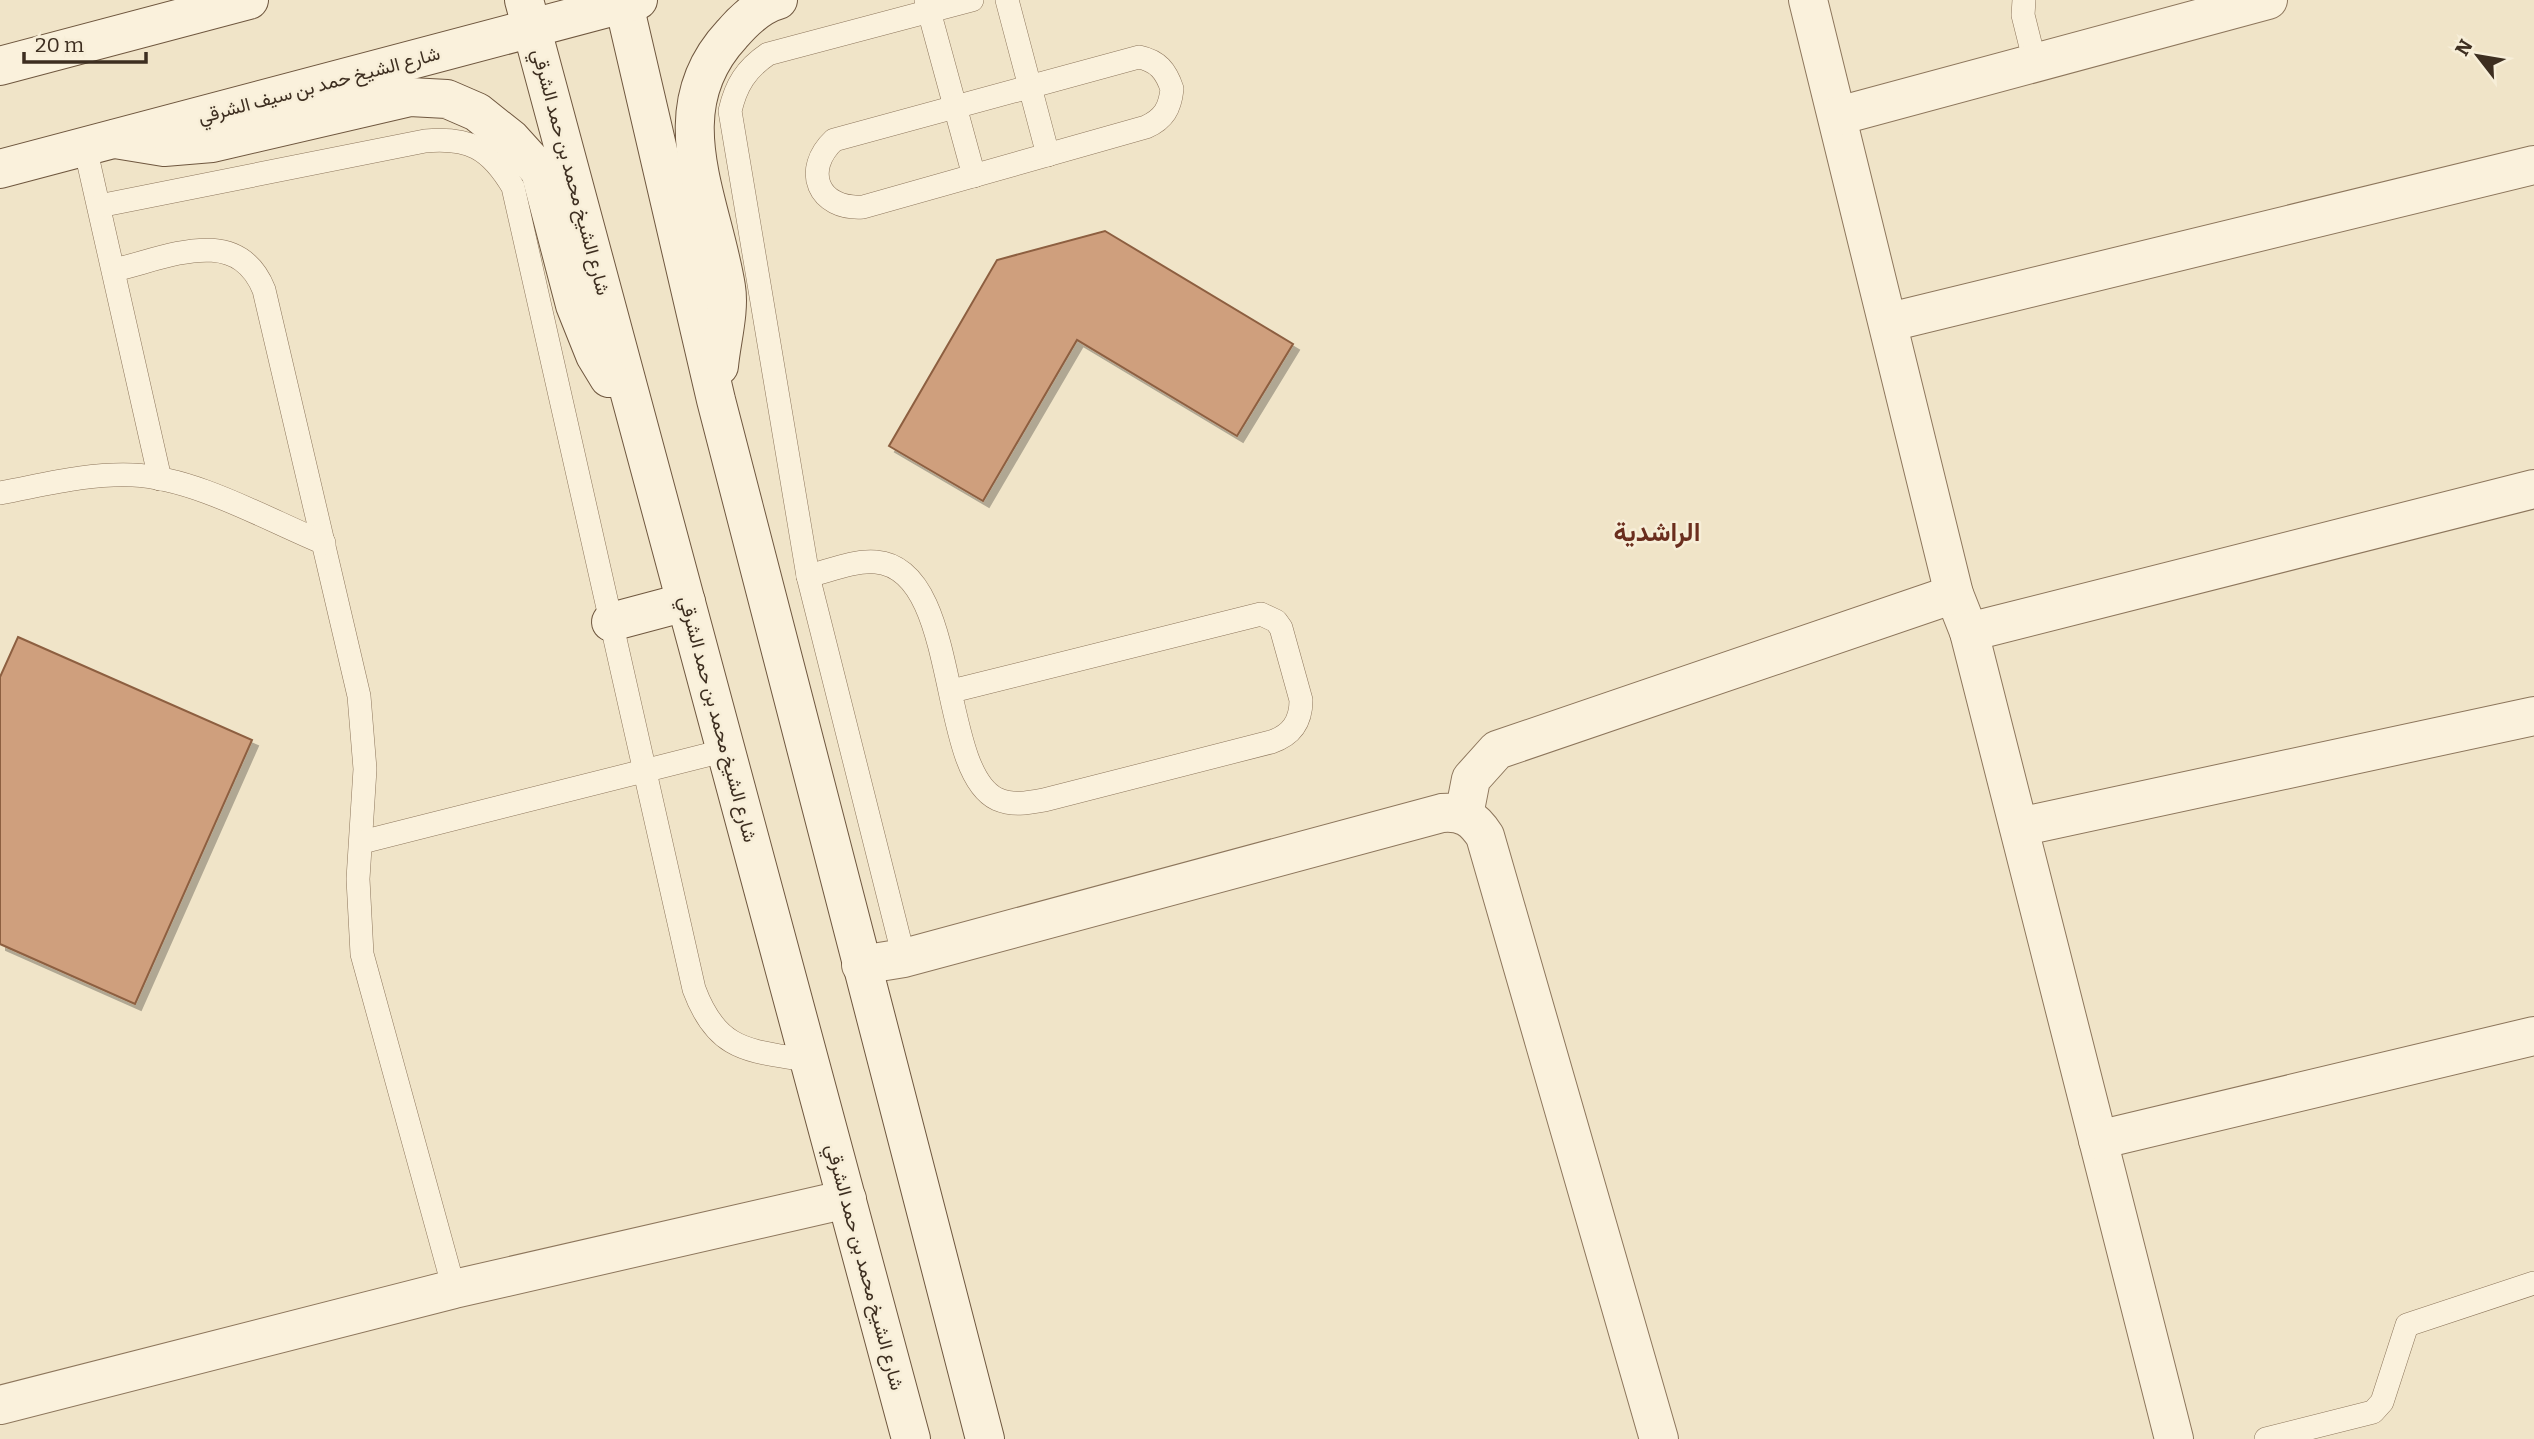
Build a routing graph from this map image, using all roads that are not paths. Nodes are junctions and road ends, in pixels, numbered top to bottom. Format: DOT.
graph roads {
  1 [pos="163,0"];
  2 [pos="249,0"];
  3 [pos="778,0"];
  4 [pos="972,0"];
  5 [pos="1007,0"];
  6 [pos="1808,0"];
  7 [pos="2024,0"];
  8 [pos="2268,0"];
  9 [pos="628,1"];
  10 [pos="928,6"];
  11 [pos="527,14"];
  12 [pos="102,39"];
  13 [pos="2035,63"];
  14 [pos="0,66"];
  15 [pos="1029,84"];
  16 [pos="955,105"];
  17 [pos="1838,116"];
  18 [pos="100,143"];
  19 [pos="1048,155"];
  20 [pos="2534,165"];
  21 [pos="0,169"];
  22 [pos="974,176"];
  23 [pos="99,206"];
  24 [pos="114,270"];
  25 [pos="1890,322"];
  26 [pos="716,400"];
  27 [pos="643,438"];
  28 [pos="160,479"];
  29 [pos="2534,489"];
  30 [pos="0,493"];
  31 [pos="324,543"];
  32 [pos="808,576"];
  33 [pos="1954,594"];
  34 [pos="686,602"];
  35 [pos="611,622"];
  36 [pos="1969,632"];
  37 [pos="951,691"];
  38 [pos="2534,716"];
  39 [pos="727,750"];
  40 [pos="643,769"];
  41 [pos="1464,814"];
  42 [pos="2019,827"];
  43 [pos="362,842"];
  44 [pos="904,958"];
  45 [pos="861,965"];
  46 [pos="2534,1036"];
  47 [pos="810,1061"];
  48 [pos="2098,1140"];
  49 [pos="847,1199"];
  50 [pos="2534,1283"];
  51 [pos="454,1289"];
  52 [pos="0,1405"];
  53 [pos="911,1439"];
  54 [pos="985,1439"];
  55 [pos="1659,1439"];
  56 [pos="2174,1439"];
  57 [pos="2266,1439"];
  1 -- 12 [label="street"];
  2 -- 12 [label="street"];
  3 -- 26 [label="street"];
  4 -- 10 [label="lane"];
  5 -- 15 [label="lane"];
  6 -- 17 [label="street"];
  7 -- 13 [label="lane"];
  8 -- 13 [label="street"];
  9 -- 11 [label="street, شارع الشيخ حمد بن سيف الشرقي"];
  9 -- 26 [label="street"];
  10 -- 16 [label="lane"];
  10 -- 32 [label="lane"];
  11 -- 18 [label="street, شارع الشيخ حمد بن سيف الشرقي"];
  11 -- 27 [label="street, شارع الشيخ محمد بن حمد الشرقي"];
  12 -- 14 [label="street"];
  13 -- 17 [label="street"];
  15 -- 16 [label="lane"];
  15 -- 19 [label="lane"];
  15 -- 19 [label="lane"];
  16 -- 22 [label="lane"];
  16 -- 22 [label="lane"];
  17 -- 25 [label="street"];
  18 -- 21 [label="street, شارع الشيخ حمد بن سيف الشرقي"];
  18 -- 23 [label="lane"];
  18 -- 27 [label="street"];
  19 -- 22 [label="lane"];
  20 -- 25 [label="street"];
  23 -- 24 [label="lane"];
  23 -- 35 [label="lane"];
  24 -- 28 [label="lane"];
  24 -- 31 [label="lane"];
  25 -- 33 [label="street"];
  26 -- 45 [label="street"];
  27 -- 34 [label="street, شارع الشيخ محمد بن حمد الشرقي"];
  28 -- 30 [label="lane"];
  28 -- 31 [label="lane"];
  29 -- 36 [label="street"];
  31 -- 43 [label="lane"];
  32 -- 37 [label="lane"];
  32 -- 44 [label="lane"];
  33 -- 36 [label="street"];
  33 -- 41 [label="street"];
  34 -- 35 [label="street"];
  34 -- 39 [label="street, شارع الشيخ محمد بن حمد الشرقي"];
  35 -- 40 [label="lane"];
  36 -- 42 [label="street"];
  37 -- 37 [label="lane"];
  38 -- 42 [label="street"];
  39 -- 40 [label="lane"];
  39 -- 47 [label="street, شارع الشيخ محمد بن حمد الشرقي"];
  40 -- 43 [label="lane"];
  40 -- 47 [label="lane"];
  41 -- 44 [label="street"];
  41 -- 55 [label="street"];
  42 -- 48 [label="street"];
  43 -- 51 [label="lane"];
  44 -- 45 [label="street"];
  45 -- 54 [label="street"];
  46 -- 48 [label="street"];
  47 -- 49 [label="street, شارع الشيخ محمد بن حمد الشرقي"];
  48 -- 56 [label="street"];
  49 -- 51 [label="street"];
  49 -- 53 [label="street, شارع الشيخ محمد بن حمد الشرقي"];
  50 -- 57 [label="lane"];
  51 -- 52 [label="street"];
}
